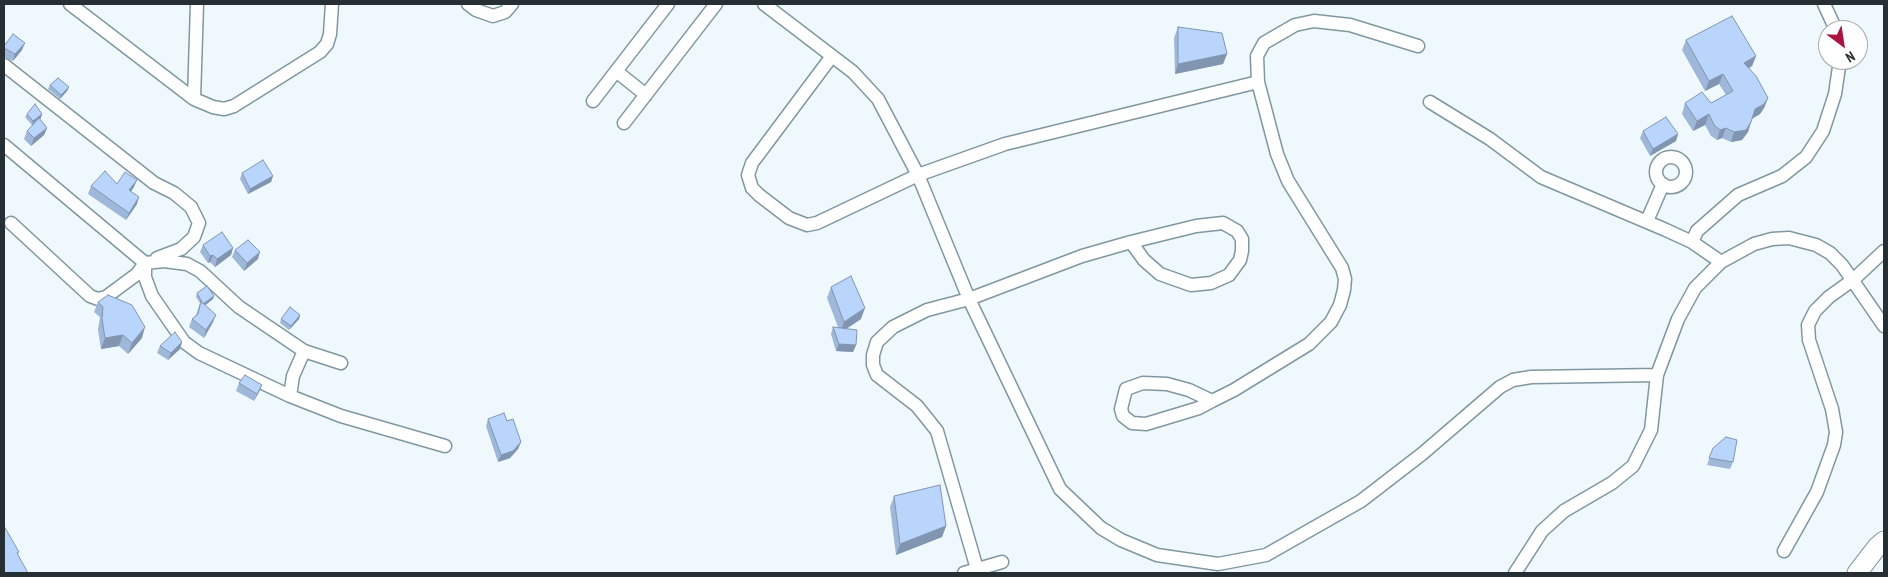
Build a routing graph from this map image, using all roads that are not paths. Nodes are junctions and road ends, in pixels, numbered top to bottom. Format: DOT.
graph roads {
  1 [pos="70,4"];
  2 [pos="197,4"];
  3 [pos="332,4"];
  4 [pos="468,4"];
  5 [pos="512,4"];
  6 [pos="668,4"];
  7 [pos="716,4"];
  8 [pos="764,4"];
  9 [pos="1824,4"];
  10 [pos="1831,20"];
  11 [pos="1418,46"];
  12 [pos="832,56"];
  13 [pos="4,65"];
  14 [pos="1839,70"];
  15 [pos="616,71"];
  16 [pos="1258,82"];
  17 [pos="646,95"];
  18 [pos="194,99"];
  19 [pos="593,101"];
  20 [pos="1430,102"];
  21 [pos="624,123"];
  22 [pos="4,145"];
  23 [pos="918,175"];
  24 [pos="1663,184"];
  25 [pos="1647,221"];
  26 [pos="11,223"];
  27 [pos="1131,242"];
  28 [pos="1692,242"];
  29 [pos="1884,251"];
  30 [pos="1721,262"];
  31 [pos="145,263"];
  32 [pos="1854,280"];
  33 [pos="970,299"];
  34 [pos="1883,322"];
  35 [pos="304,351"];
  36 [pos="340,363"];
  37 [pos="1657,375"];
  38 [pos="290,396"];
  39 [pos="1212,401"];
  40 [pos="445,446"];
  41 [pos="1884,542"];
  42 [pos="1784,552"];
  43 [pos="1002,562"];
  44 [pos="977,569"];
  45 [pos="964,573"];
  46 [pos="1515,573"];
  47 [pos="1857,573"];
  1 -- 18 [label="street"];
  2 -- 18 [label="street"];
  3 -- 18 [label="street"];
  4 -- 5 [label="street"];
  6 -- 15 [label="street"];
  7 -- 17 [label="street"];
  8 -- 12 [label="street"];
  9 -- 10 [label="street"];
  11 -- 16 [label="street"];
  12 -- 23 [label="street"];
  12 -- 23 [label="street"];
  13 -- 31 [label="street"];
  14 -- 28 [label="street"];
  15 -- 17 [label="street"];
  15 -- 19 [label="street"];
  16 -- 23 [label="street"];
  16 -- 39 [label="street"];
  17 -- 21 [label="street"];
  20 -- 25 [label="street"];
  22 -- 31 [label="street"];
  23 -- 33 [label="street"];
  24 -- 25 [label="street"];
  25 -- 28 [label="street"];
  26 -- 31 [label="street"];
  27 -- 27 [label="street"];
  27 -- 33 [label="street"];
  28 -- 30 [label="street"];
  29 -- 32 [label="street"];
  30 -- 32 [label="street"];
  30 -- 37 [label="street"];
  31 -- 35 [label="street"];
  31 -- 38 [label="street"];
  32 -- 34 [label="street"];
  32 -- 42 [label="street"];
  33 -- 37 [label="street"];
  33 -- 44 [label="street"];
  35 -- 36 [label="street"];
  35 -- 38 [label="street"];
  37 -- 46 [label="street"];
  38 -- 40 [label="street"];
  39 -- 39 [label="street"];
  41 -- 47 [label="main road"];
  43 -- 44 [label="street"];
  44 -- 45 [label="street"];
}
